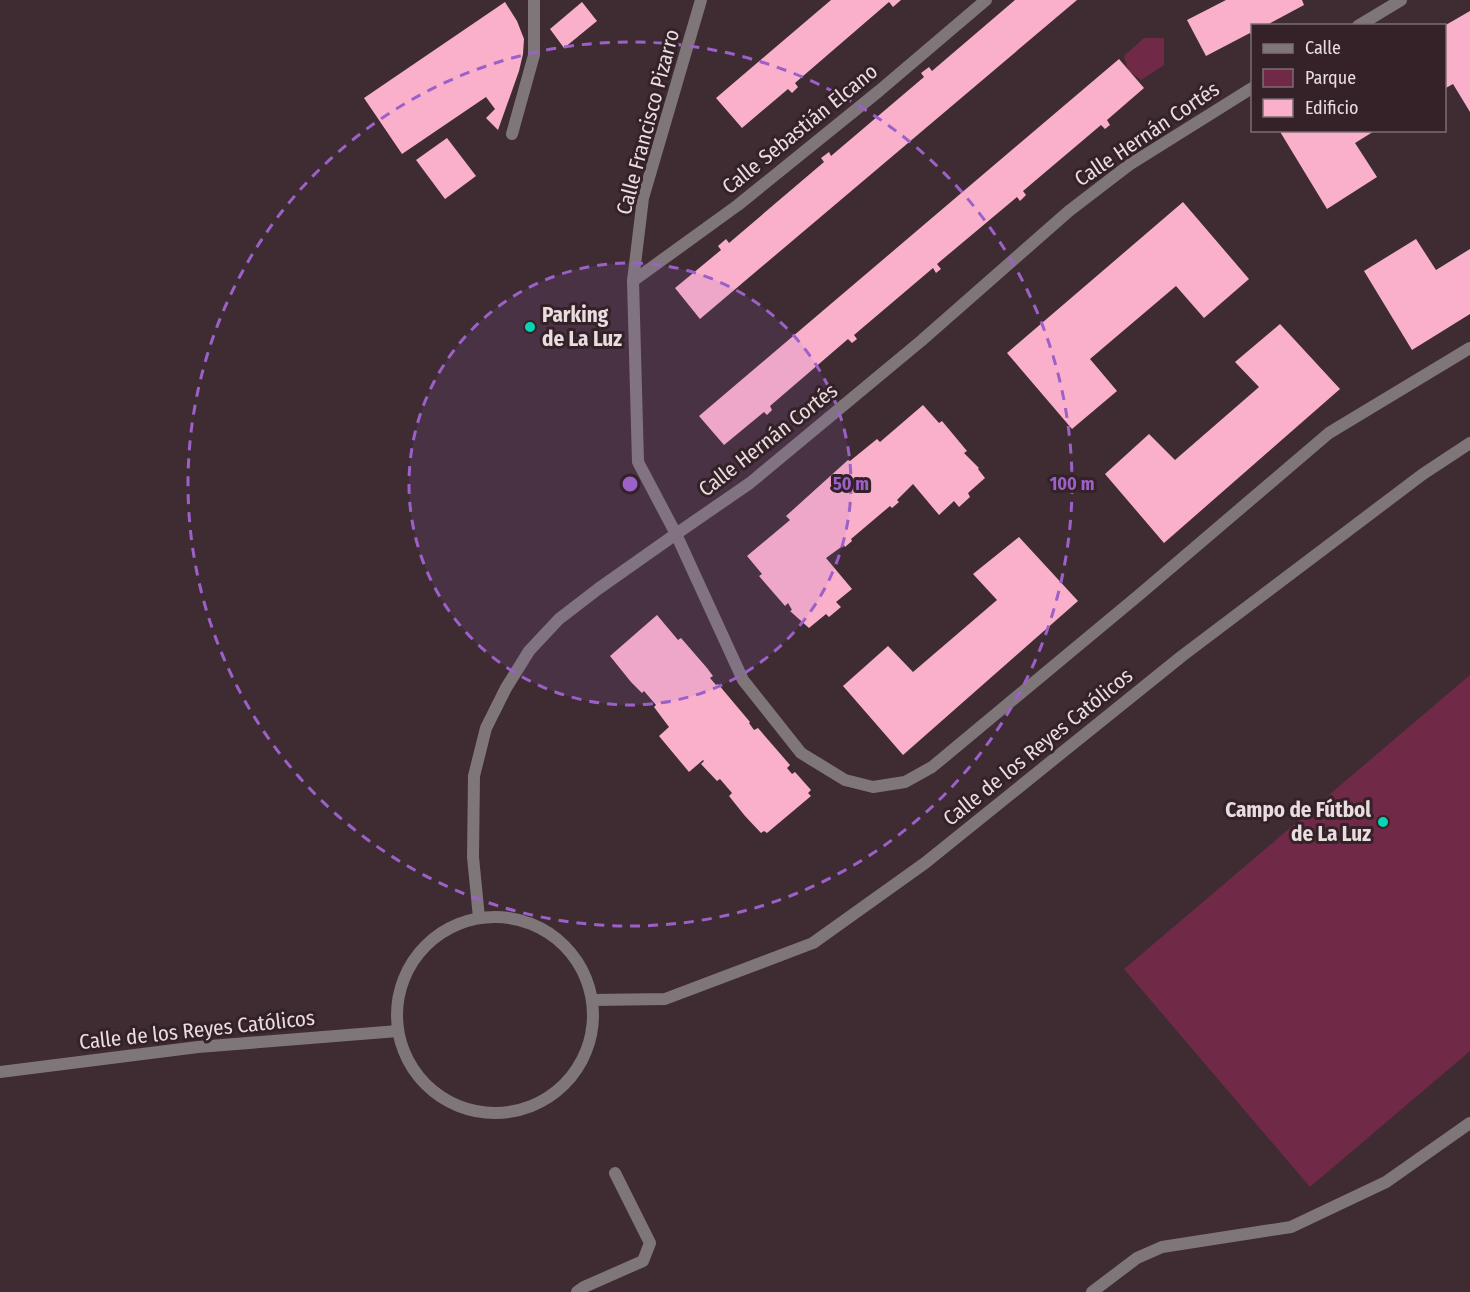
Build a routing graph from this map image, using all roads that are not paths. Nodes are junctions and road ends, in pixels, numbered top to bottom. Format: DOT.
graph roads {
  1 [pos="534,0"];
  2 [pos="701,0"];
  3 [pos="986,0"];
  4 [pos="1401,0"];
  5 [pos="1361,24"];
  6 [pos="1251,89"];
  7 [pos="512,134"];
  8 [pos="633,281"];
  9 [pos="1470,348"];
  10 [pos="1470,443"];
  11 [pos="676,534"];
  12 [pos="479,918"];
  13 [pos="593,1000"];
  14 [pos="398,1032"];
  15 [pos="0,1072"];
  16 [pos="1470,1123"];
  17 [pos="615,1173"];
  18 [pos="577,1292"];
  19 [pos="1092,1292"];
  1 -- 7 [label="street"];
  2 -- 8 [label="street, Calle Francisco Pizarro"];
  3 -- 8 [label="street, Calle Sebastián Elcano"];
  4 -- 5 [label="street"];
  6 -- 11 [label="street, Calle Hernán Cortés"];
  8 -- 11 [label="street, Calle Francisco Pizarro"];
  9 -- 11 [label="street, Calle Francisco Pizarro"];
  10 -- 13 [label="street, Calle de los Reyes Católicos"];
  11 -- 12 [label="street, Calle Hernán Cortés"];
  12 -- 13 [label="street"];
  12 -- 14 [label="street"];
  13 -- 14 [label="street"];
  14 -- 15 [label="street, Calle de los Reyes Católicos"];
  16 -- 19 [label="street"];
  17 -- 18 [label="street"];
}
